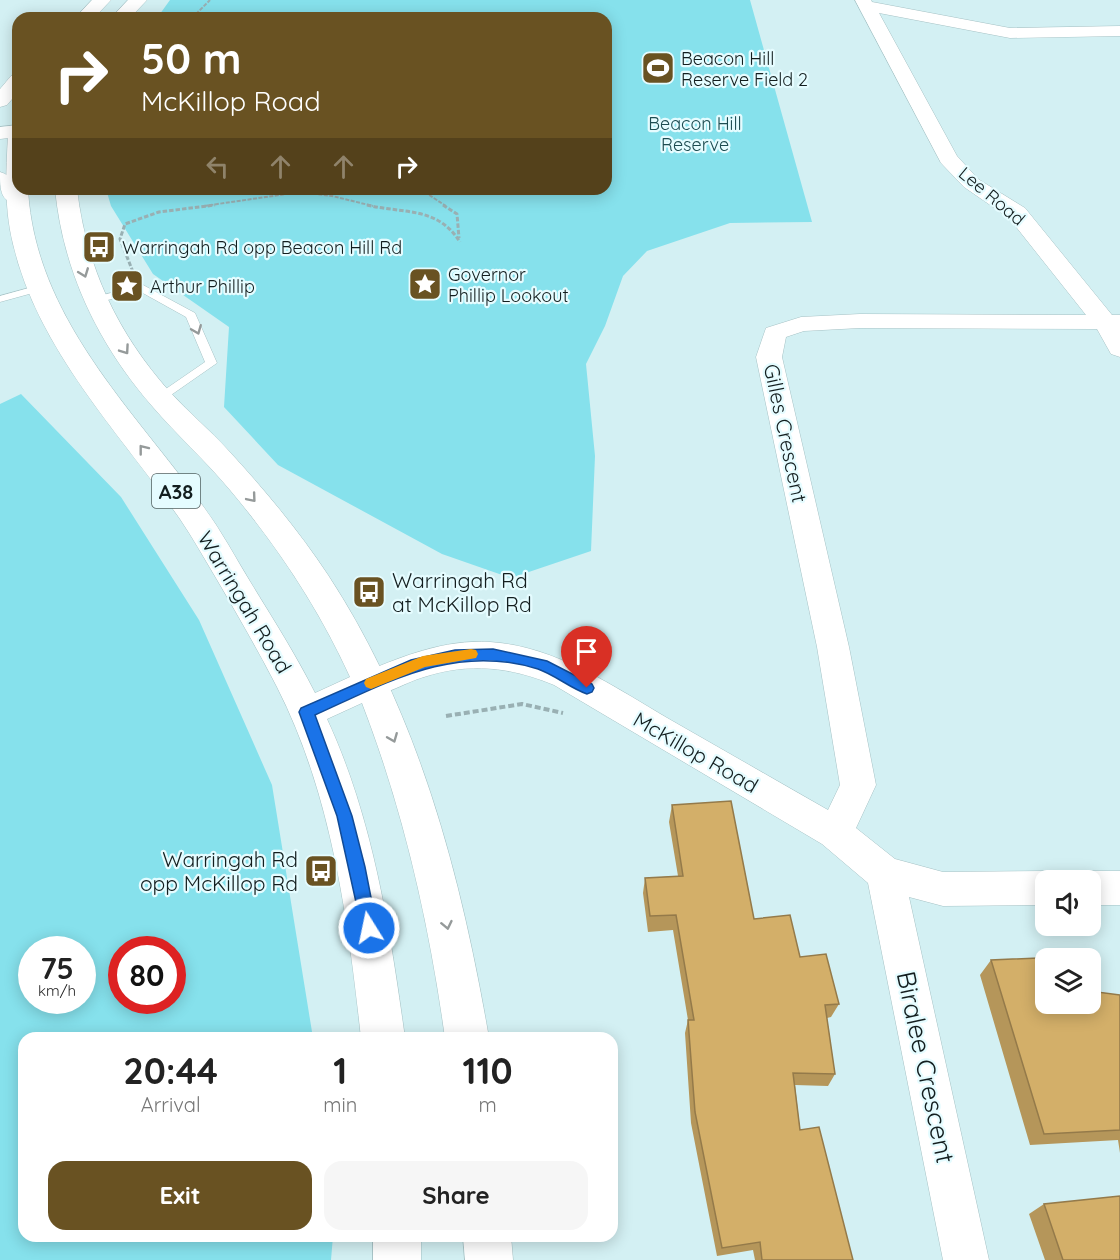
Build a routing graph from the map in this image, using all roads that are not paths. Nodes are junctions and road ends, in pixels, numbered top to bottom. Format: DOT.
graph roads {
  1 [pos="102,0"];
  2 [pos="138,0"];
  3 [pos="865,3"];
  4 [pos="90,12"];
  5 [pos="126,12"];
  6 [pos="1120,31"];
  7 [pos="12,87"];
  8 [pos="0,101"];
  9 [pos="12,163"];
  10 [pos="7,188"];
  11 [pos="67,195"];
  12 [pos="36,289"];
  13 [pos="0,299"];
  14 [pos="95,300"];
  15 [pos="1112,322"];
  16 [pos="1120,350"];
  17 [pos="161,398"];
  18 [pos="370,684"];
  19 [pos="307,712"];
  20 [pos="835,833"];
  21 [pos="885,874"];
  22 [pos="1035,888"];
  23 [pos="1101,888"];
  24 [pos="1120,888"];
  25 [pos="382,1032"];
  26 [pos="466,1032"];
  27 [pos="397,1242"];
  28 [pos="488,1242"];
  29 [pos="397,1260"];
  30 [pos="489,1260"];
  31 [pos="966,1260"];
  1 -- 4 [label="main road"];
  2 -- 5 [label="main road"];
  3 -- 6 [label="street"];
  3 -- 15 [label="street, Lee Road"];
  7 -- 8 [label="main road"];
  9 -- 10 [label="main road, Warringah Road / A38"];
  10 -- 12 [label="main road, Warringah Road / A38"];
  11 -- 14 [label="main road, A38, one-way"];
  12 -- 13 [label="lane"];
  19 -- 12 [label="main road, Warringah Road / A38, one-way"];
  14 -- 17 [label="main road, A38, one-way"];
  14 -- 17 [label="lane, one-way"];
  15 -- 16 [label="street, Lee Road"];
  15 -- 20 [label="street, Gilles Crescent"];
  17 -- 18 [label="main road, A38, one-way"];
  18 -- 19 [label="main road, McKillop Road"];
  18 -- 20 [label="street, McKillop Road"];
  18 -- 26 [label="main road, A38, one-way"];
  19 -- 25 [label="main road, Warringah Road / A38"];
  20 -- 21 [label="street, McKillop Road"];
  21 -- 22 [label="street, McKillop Road"];
  21 -- 31 [label="street, Biralee Crescent"];
  23 -- 24 [label="street"];
  27 -- 29 [label="main road"];
  28 -- 30 [label="main road"];
}
